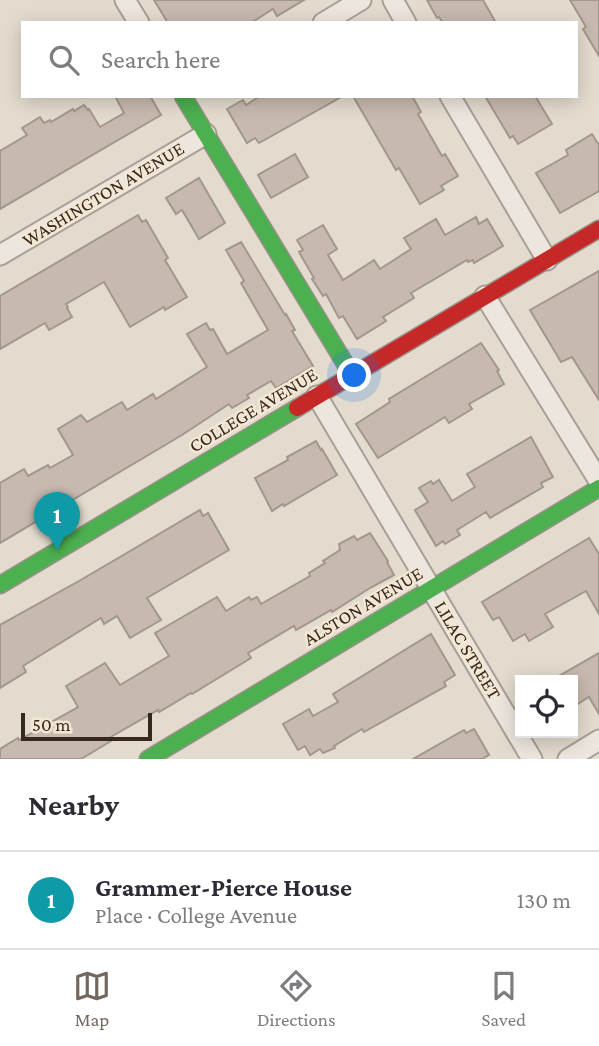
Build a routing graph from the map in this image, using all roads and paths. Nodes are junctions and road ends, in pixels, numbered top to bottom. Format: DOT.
graph roads {
  1 [pos="125,0"];
  2 [pos="361,0"];
  3 [pos="393,0"];
  4 [pos="138,21"];
  5 [pos="326,21"];
  6 [pos="406,21"];
  7 [pos="451,98"];
  8 [pos="191,99"];
  9 [pos="206,134"];
  10 [pos="599,229"];
  11 [pos="0,255"];
  12 [pos="547,260"];
  13 [pos="485,296"];
  14 [pos="352,375"];
  15 [pos="317,396"];
  16 [pos="599,481"];
  17 [pos="599,488"];
  18 [pos="0,585"];
  19 [pos="431,589"];
  20 [pos="599,740"];
  21 [pos="148,759"];
  22 [pos="532,759"];
  23 [pos="568,759"];
  1 -- 4 [label="street"];
  2 -- 5 [label="street"];
  3 -- 6 [label="street"];
  7 -- 12 [label="street"];
  8 -- 9 [label="street"];
  9 -- 11 [label="street, WASHINGTON AVENUE"];
  9 -- 14 [label="street"];
  10 -- 12 [label="street, COLLEGE AVENUE"];
  12 -- 13 [label="street, COLLEGE AVENUE"];
  13 -- 14 [label="street, COLLEGE AVENUE"];
  13 -- 16 [label="street"];
  14 -- 15 [label="street, COLLEGE AVENUE"];
  15 -- 18 [label="street, COLLEGE AVENUE"];
  15 -- 19 [label="street, LILAC STREET"];
  17 -- 19 [label="street, ALSTON AVENUE"];
  19 -- 21 [label="street, ALSTON AVENUE"];
  19 -- 22 [label="street, LILAC STREET"];
  20 -- 23 [label="street"];
}
